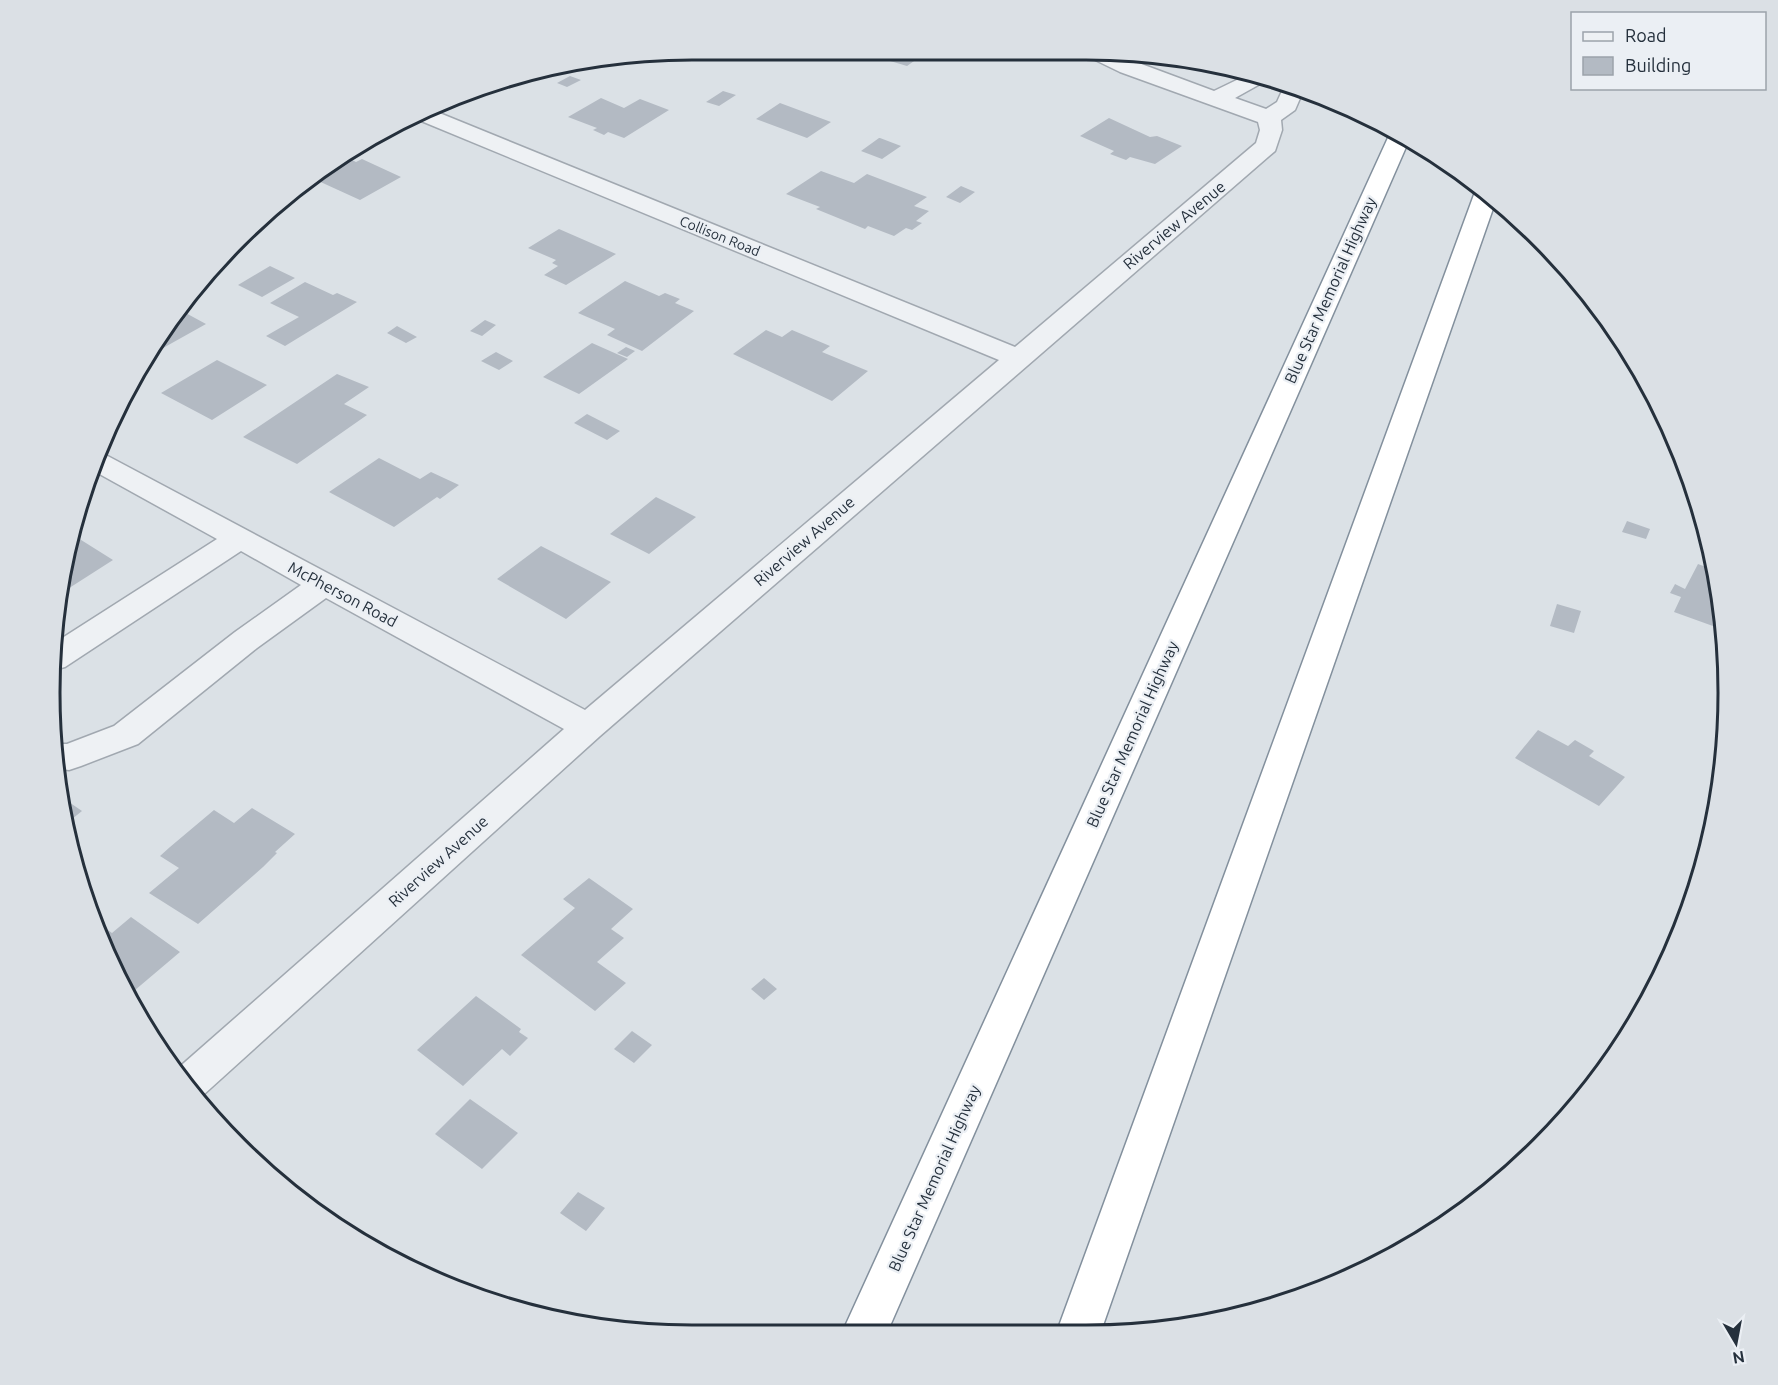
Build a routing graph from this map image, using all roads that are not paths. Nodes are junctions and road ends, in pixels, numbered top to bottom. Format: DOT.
graph roads {
  1 [pos="1115,61"];
  2 [pos="1249,82"];
  3 [pos="1291,95"];
  4 [pos="1217,98"];
  5 [pos="430,117"];
  6 [pos="1269,118"];
  7 [pos="1397,142"];
  8 [pos="1484,201"];
  9 [pos="1017,358"];
  10 [pos="103,464"];
  11 [pos="240,538"];
  12 [pos="324,584"];
  13 [pos="61,655"];
  14 [pos="588,727"];
  15 [pos="63,756"];
  16 [pos="193,1080"];
  17 [pos="867,1325"];
  18 [pos="1081,1325"];
  1 -- 4 [label="street"];
  2 -- 4 [label="street"];
  3 -- 6 [label="street"];
  4 -- 6 [label="street"];
  5 -- 9 [label="street, Collison Road"];
  6 -- 9 [label="street, Riverview Avenue"];
  7 -- 17 [label="highway, Blue Star Memorial Highway"];
  8 -- 18 [label="highway"];
  9 -- 14 [label="street, Riverview Avenue"];
  10 -- 11 [label="street, McPherson Road"];
  11 -- 12 [label="street, McPherson Road"];
  11 -- 13 [label="street"];
  12 -- 14 [label="street, McPherson Road"];
  12 -- 15 [label="street"];
  14 -- 16 [label="street, Riverview Avenue"];
}
